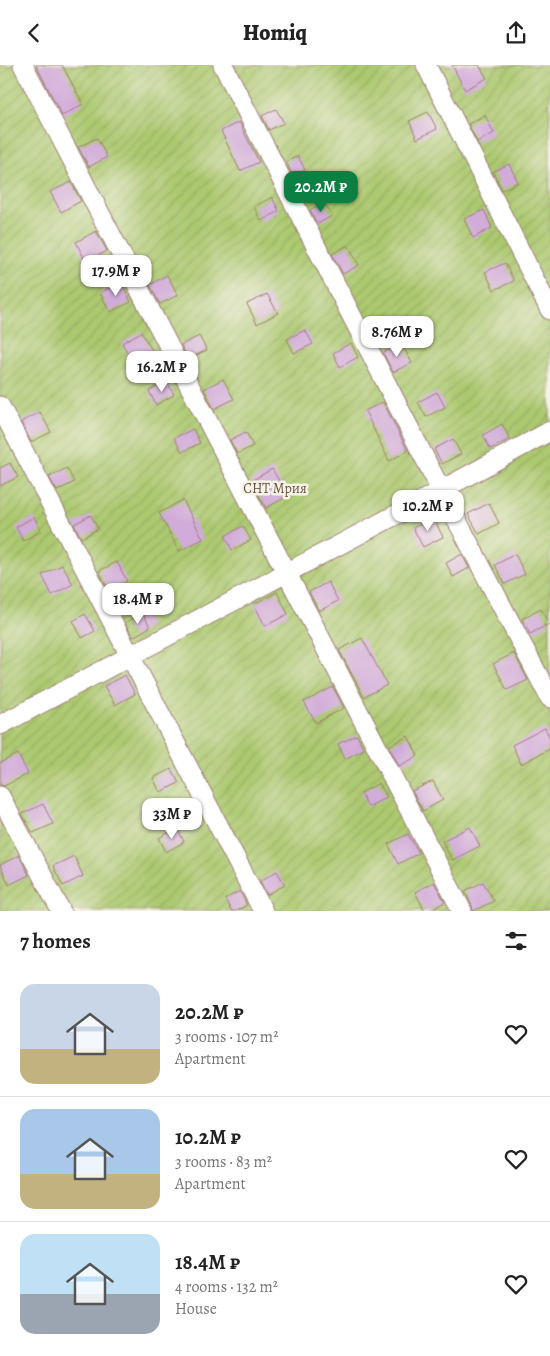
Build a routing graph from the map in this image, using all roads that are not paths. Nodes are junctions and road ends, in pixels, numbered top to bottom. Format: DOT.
graph roads {
  1 [pos="23,65"];
  2 [pos="223,65"];
  3 [pos="426,65"];
  4 [pos="550,311"];
  5 [pos="0,406"];
  6 [pos="550,431"];
  7 [pos="441,490"];
  8 [pos="286,573"];
  9 [pos="131,656"];
  10 [pos="550,698"];
  11 [pos="0,725"];
  12 [pos="0,797"];
  13 [pos="61,911"];
  14 [pos="263,911"];
  15 [pos="462,911"];
  1 -- 8 [label="street"];
  2 -- 7 [label="street"];
  3 -- 4 [label="street"];
  5 -- 9 [label="street"];
  6 -- 7 [label="street"];
  7 -- 8 [label="street"];
  7 -- 10 [label="street"];
  8 -- 9 [label="street"];
  8 -- 15 [label="street"];
  9 -- 11 [label="street"];
  9 -- 14 [label="street"];
  12 -- 13 [label="street"];
}
